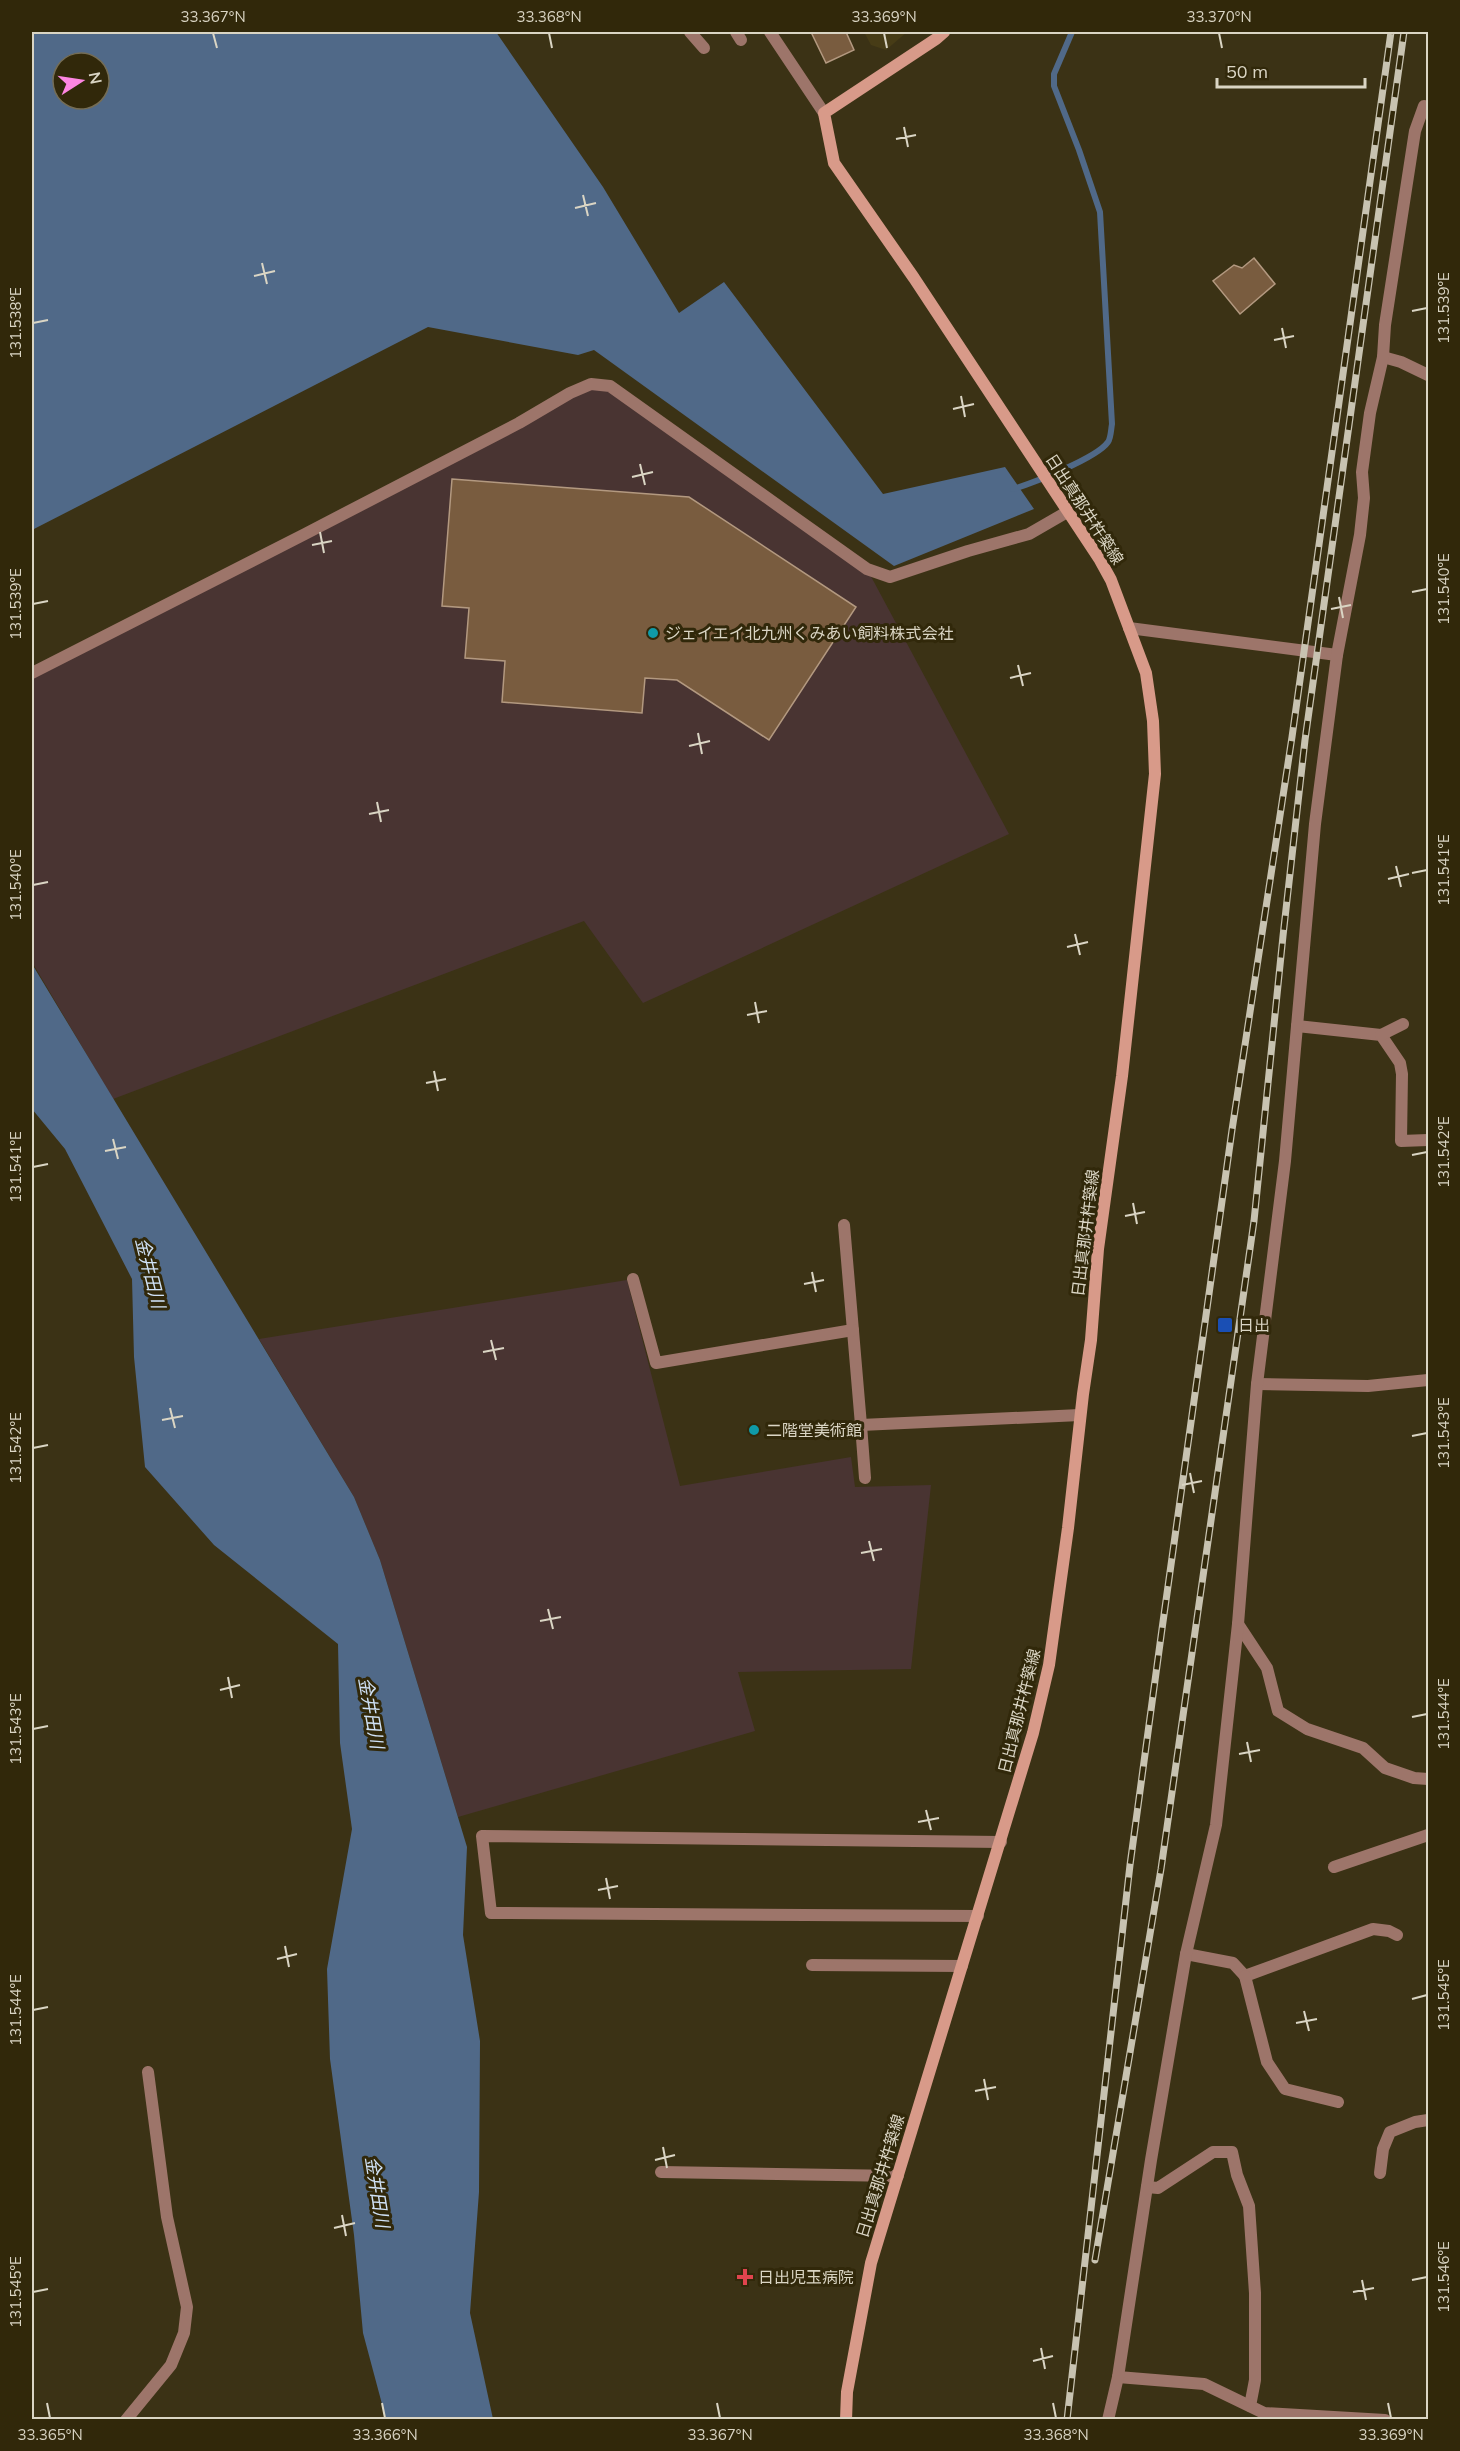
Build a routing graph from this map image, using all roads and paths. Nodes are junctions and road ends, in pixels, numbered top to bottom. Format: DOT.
graph roads {
  1 [pos="690,32"];
  2 [pos="770,32"];
  3 [pos="944,32"];
  4 [pos="704,48"];
  5 [pos="1424,106"];
  6 [pos="824,113"];
  7 [pos="1383,357"];
  8 [pos="1428,375"];
  9 [pos="1067,512"];
  10 [pos="1129,628"];
  11 [pos="1337,655"];
  12 [pos="32,672"];
  13 [pos="1402,1024"];
  14 [pos="1297,1026"];
  15 [pos="1382,1035"];
  16 [pos="1428,1140"];
  17 [pos="844,1225"];
  18 [pos="633,1278"];
  19 [pos="853,1330"];
  20 [pos="1428,1380"];
  21 [pos="1257,1384"];
  22 [pos="1080,1415"];
  23 [pos="861,1425"];
  24 [pos="865,1478"];
  25 [pos="1238,1624"];
  26 [pos="1428,1779"];
  27 [pos="1428,1835"];
  28 [pos="1001,1842"];
  29 [pos="1334,1867"];
  30 [pos="978,1916"];
  31 [pos="1397,1935"];
  32 [pos="1186,1954"];
  33 [pos="812,1965"];
  34 [pos="962,1966"];
  35 [pos="1245,1976"];
  36 [pos="148,2072"];
  37 [pos="1338,2102"];
  38 [pos="1428,2120"];
  39 [pos="661,2172"];
  40 [pos="1380,2173"];
  41 [pos="898,2176"];
  42 [pos="1147,2187"];
  43 [pos="1118,2378"];
  44 [pos="1250,2406"];
  45 [pos="1347,2418"];
  46 [pos="126,2420"];
  47 [pos="846,2420"];
  48 [pos="1108,2420"];
  49 [pos="1385,2420"];
  1 -- 4 [label="street"];
  2 -- 6 [label="street"];
  3 -- 6 [label="main road"];
  5 -- 7 [label="street"];
  6 -- 9 [label="main road, 日出真那井杵築線"];
  7 -- 8 [label="street"];
  7 -- 11 [label="street"];
  9 -- 10 [label="main road, 日出真那井杵築線"];
  9 -- 12 [label="street"];
  10 -- 11 [label="street"];
  10 -- 22 [label="main road, 日出真那井杵築線"];
  11 -- 14 [label="street"];
  13 -- 15 [label="street"];
  14 -- 15 [label="street"];
  14 -- 21 [label="street"];
  15 -- 16 [label="street"];
  17 -- 19 [label="street"];
  18 -- 19 [label="street"];
  19 -- 23 [label="street"];
  20 -- 21 [label="street"];
  21 -- 25 [label="street"];
  22 -- 23 [label="street"];
  22 -- 28 [label="main road, 日出真那井杵築線"];
  23 -- 24 [label="street"];
  25 -- 26 [label="street"];
  25 -- 32 [label="street"];
  27 -- 29 [label="street"];
  28 -- 30 [label="main road, 日出真那井杵築線"];
  28 -- 30 [label="street"];
  30 -- 34 [label="main road, 日出真那井杵築線"];
  31 -- 35 [label="street"];
  32 -- 35 [label="street"];
  32 -- 42 [label="street"];
  33 -- 34 [label="street"];
  34 -- 41 [label="main road, 日出真那井杵築線"];
  35 -- 37 [label="street"];
  36 -- 46 [label="street"];
  38 -- 40 [label="street"];
  39 -- 41 [label="street"];
  41 -- 47 [label="main road, 日出真那井杵築線"];
  42 -- 43 [label="street"];
  42 -- 44 [label="street"];
  43 -- 44 [label="street"];
  43 -- 48 [label="street"];
  44 -- 45 [label="street"];
  45 -- 49 [label="street"];
}
